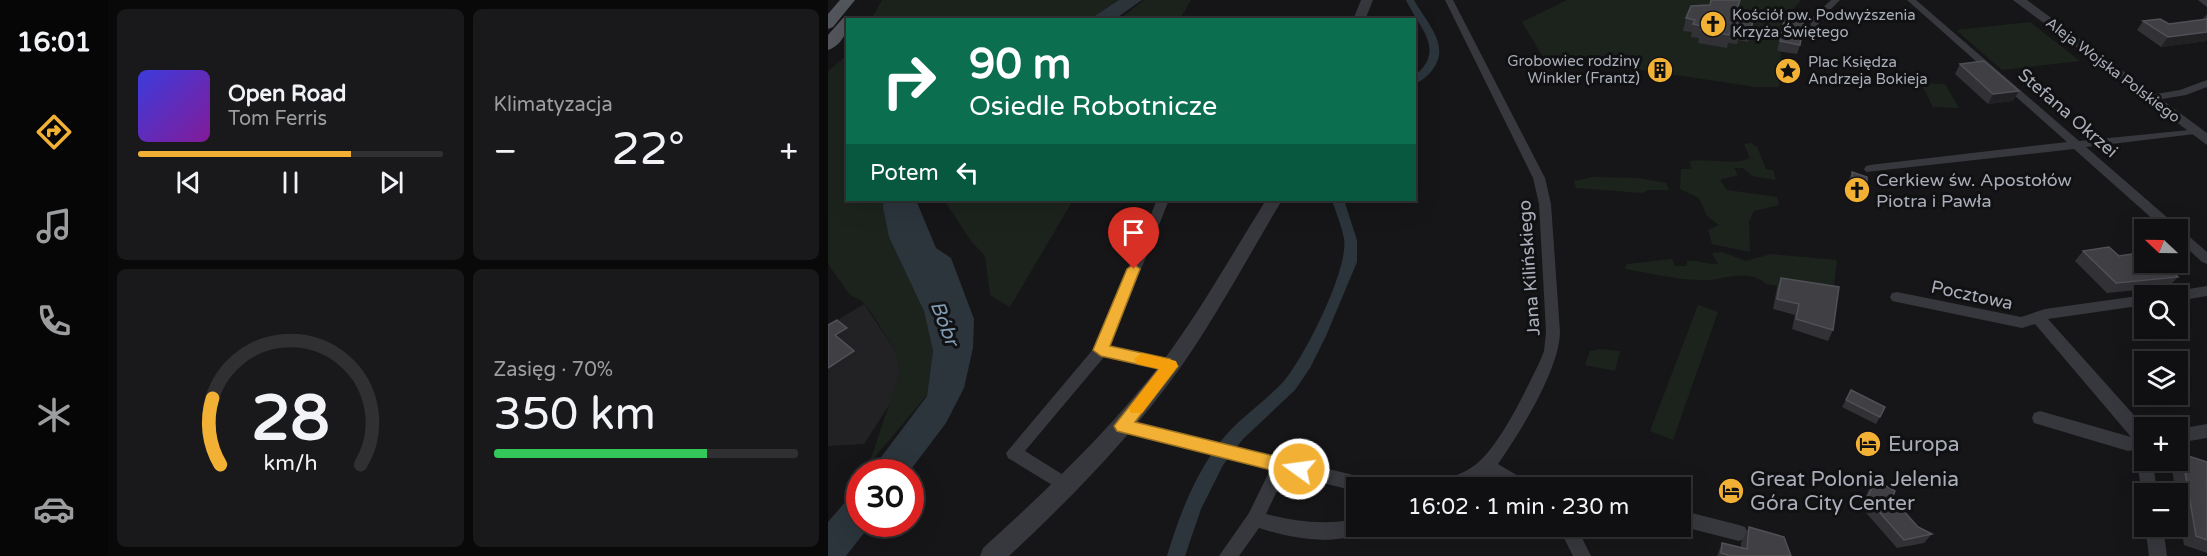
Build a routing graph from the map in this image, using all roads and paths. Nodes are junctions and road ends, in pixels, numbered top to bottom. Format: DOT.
graph roads {
  1 [pos="848,0"];
  2 [pos="1367,0"];
  3 [pos="1449,0"];
  4 [pos="1836,0"];
  5 [pos="1911,0"];
  6 [pos="2019,0"];
  7 [pos="2202,0"];
  8 [pos="864,1"];
  9 [pos="2207,4"];
  10 [pos="847,18"];
  11 [pos="1360,18"];
  12 [pos="842,23"];
  13 [pos="1813,31"];
  14 [pos="828,45"];
  15 [pos="2206,85"];
  16 [pos="2150,98"];
  17 [pos="2201,136"];
  18 [pos="2077,145"];
  19 [pos="1870,169"];
  20 [pos="1163,201"];
  21 [pos="1273,201"];
  22 [pos="2161,219"];
  23 [pos="2188,242"];
  24 [pos="2207,259"];
  25 [pos="2207,291"];
  26 [pos="2188,294"];
  27 [pos="1897,297"];
  28 [pos="2134,302"];
  29 [pos="2039,318"];
  30 [pos="1101,350"];
  31 [pos="1170,366"];
  32 [pos="2040,418"];
  33 [pos="1122,426"];
  34 [pos="2134,427"];
  35 [pos="2207,431"];
  36 [pos="2188,434"];
  37 [pos="2134,443"];
  38 [pos="1281,465"];
  39 [pos="1486,466"];
  40 [pos="1470,477"];
  41 [pos="1504,477"];
  42 [pos="1346,481"];
  43 [pos="1067,486"];
  44 [pos="1255,519"];
  45 [pos="1691,521"];
  46 [pos="1346,530"];
  47 [pos="1739,533"];
  48 [pos="1572,537"];
  49 [pos="2155,537"];
  50 [pos="992,556"];
  51 [pos="1228,556"];
  52 [pos="1581,556"];
  53 [pos="2158,556"];
  1 -- 12 [label="main road"];
  2 -- 11 [label="street"];
  3 -- 39 [label="street, Jana Kilińskiego"];
  4 -- 13 [label="street"];
  5 -- 18 [label="street, Stefana Okrzei"];
  6 -- 16 [label="street, Aleja Wojska Polskiego"];
  7 -- 9 [label="street"];
  8 -- 10 [label="main road"];
  12 -- 14 [label="main road"];
  15 -- 16 [label="street"];
  16 -- 17 [label="street, Aleja Wojska Polskiego"];
  17 -- 18 [label="street"];
  18 -- 19 [label="street"];
  18 -- 22 [label="street, Stefana Okrzei"];
  20 -- 30 [label="street"];
  21 -- 31 [label="street"];
  23 -- 24 [label="street"];
  25 -- 26 [label="street"];
  27 -- 29 [label="street, Pocztowa"];
  28 -- 29 [label="street, Pocztowa"];
  29 -- 34 [label="street"];
  30 -- 31 [label="street"];
  30 -- 43 [label="street"];
  31 -- 33 [label="street"];
  32 -- 37 [label="street"];
  33 -- 38 [label="street"];
  33 -- 43 [label="street"];
  35 -- 36 [label="street"];
  38 -- 42 [label="street"];
  38 -- 44 [label="street"];
  39 -- 40 [label="street"];
  39 -- 41 [label="street"];
  43 -- 50 [label="street"];
  44 -- 46 [label="street"];
  44 -- 51 [label="street"];
  45 -- 47 [label="street"];
  48 -- 52 [label="street"];
  49 -- 53 [label="street"];
}
